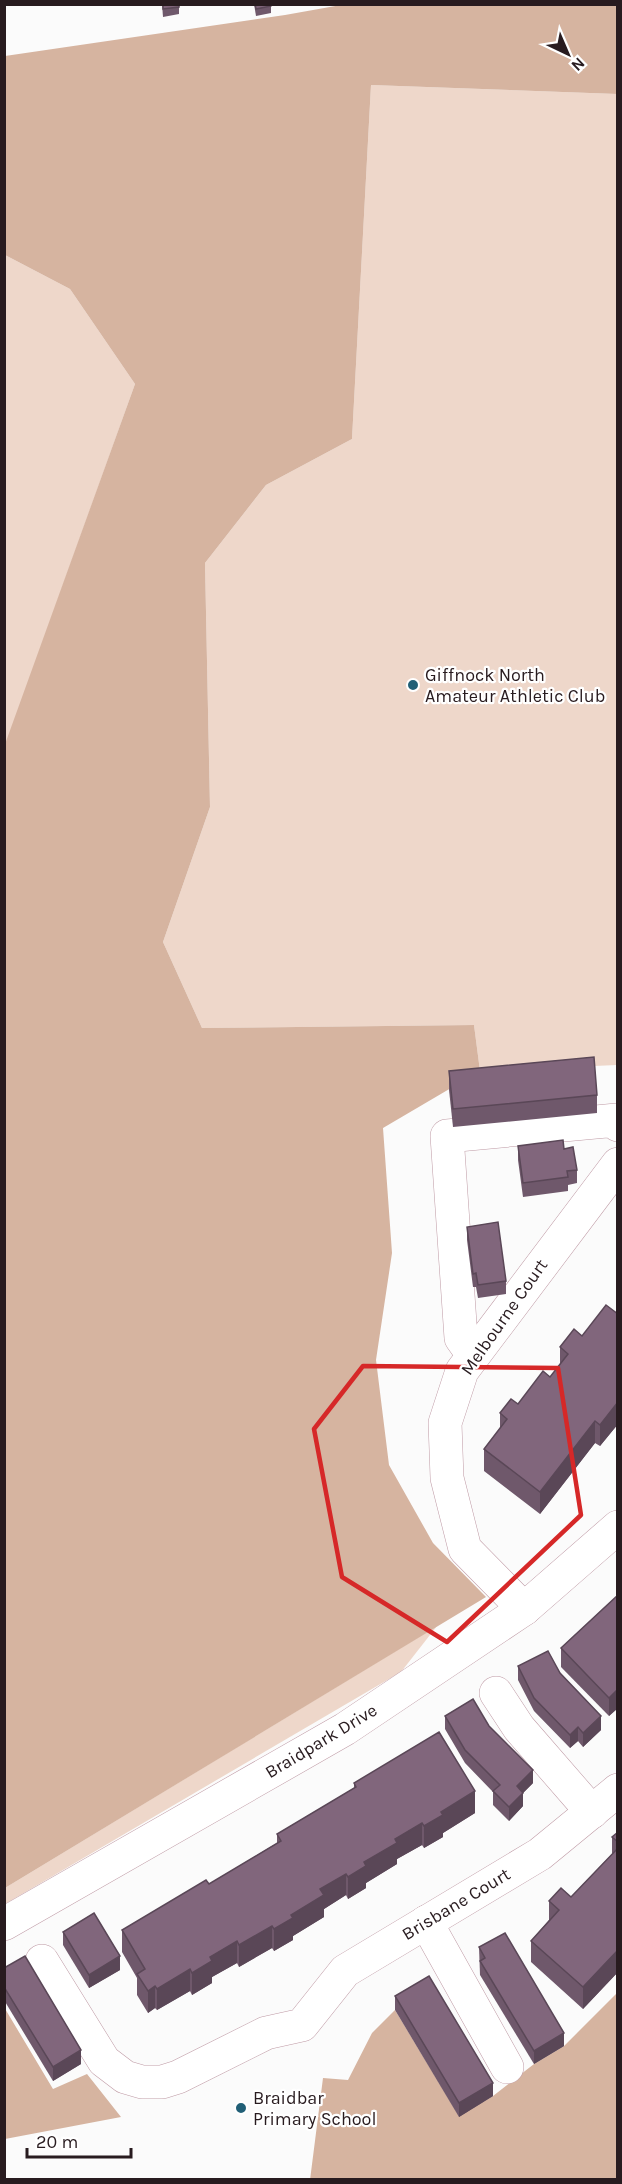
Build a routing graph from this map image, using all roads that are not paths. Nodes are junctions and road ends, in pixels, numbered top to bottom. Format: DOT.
graph roads {
  1 [pos="617,1123"];
  2 [pos="618,1164"];
  3 [pos="473,1355"];
  4 [pos="618,1527"];
  5 [pos="524,1609"];
  6 [pos="496,1693"];
  7 [pos="618,1790"];
  8 [pos="592,1812"];
  9 [pos="426,1922"];
  10 [pos="4,1924"];
  11 [pos="42,1961"];
  12 [pos="507,2067"];
  1 -- 3 [label="street"];
  2 -- 3 [label="street, Melbourne Court"];
  3 -- 5 [label="street, Melbourne Court"];
  4 -- 5 [label="street, Braidpark Drive"];
  5 -- 10 [label="street, Braidpark Drive"];
  6 -- 8 [label="street"];
  7 -- 8 [label="street, Brisbane Court"];
  8 -- 9 [label="street, Brisbane Court"];
  9 -- 11 [label="street, Brisbane Court"];
  9 -- 12 [label="street"];
}
